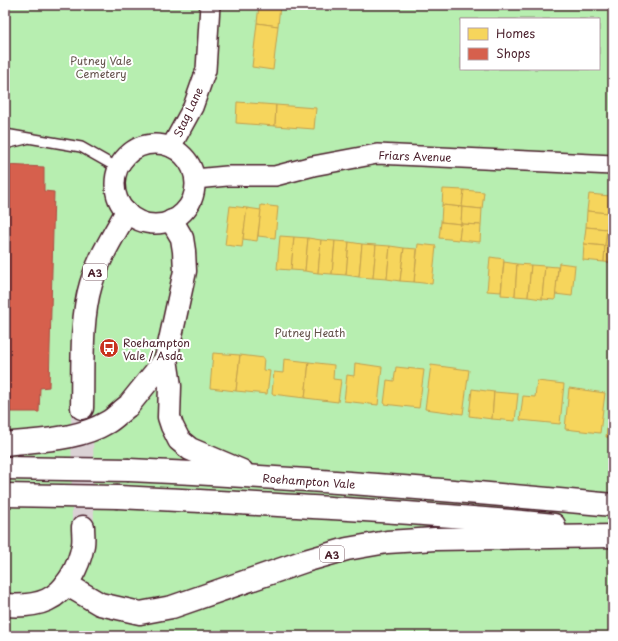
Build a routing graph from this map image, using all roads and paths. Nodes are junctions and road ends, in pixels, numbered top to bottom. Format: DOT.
graph roads {
  1 [pos="210,5"];
  2 [pos="5,134"];
  3 [pos="29,138"];
  4 [pos="5,144"];
  5 [pos="171,147"];
  6 [pos="613,165"];
  7 [pos="118,168"];
  8 [pos="195,179"];
  9 [pos="126,213"];
  10 [pos="172,221"];
  11 [pos="166,359"];
  12 [pos="82,408"];
  13 [pos="5,444"];
  14 [pos="5,468"];
  15 [pos="260,478"];
  16 [pos="5,495"];
  17 [pos="613,505"];
  18 [pos="83,527"];
  19 [pos="613,530"];
  20 [pos="613,536"];
  21 [pos="66,584"];
  22 [pos="5,605"];
  1 -- 5 [label="street, Stag Lane"];
  2 -- 3 [label="lane"];
  3 -- 4 [label="lane"];
  3 -- 7 [label="lane"];
  5 -- 7 [label="street"];
  5 -- 8 [label="street"];
  6 -- 8 [label="street, Friars Avenue"];
  7 -- 9 [label="street"];
  8 -- 10 [label="street"];
  9 -- 10 [label="street"];
  9 -- 12 [label="highway, A3"];
  10 -- 11 [label="highway"];
  11 -- 13 [label="highway, bridge"];
  11 -- 15 [label="highway"];
  14 -- 15 [label="highway, Roehampton Vale, bridge"];
  15 -- 17 [label="highway, Roehampton Vale"];
  16 -- 19 [label="highway, bridge"];
  18 -- 21 [label="highway"];
  20 -- 21 [label="highway, A3"];
  21 -- 22 [label="highway"];
}
